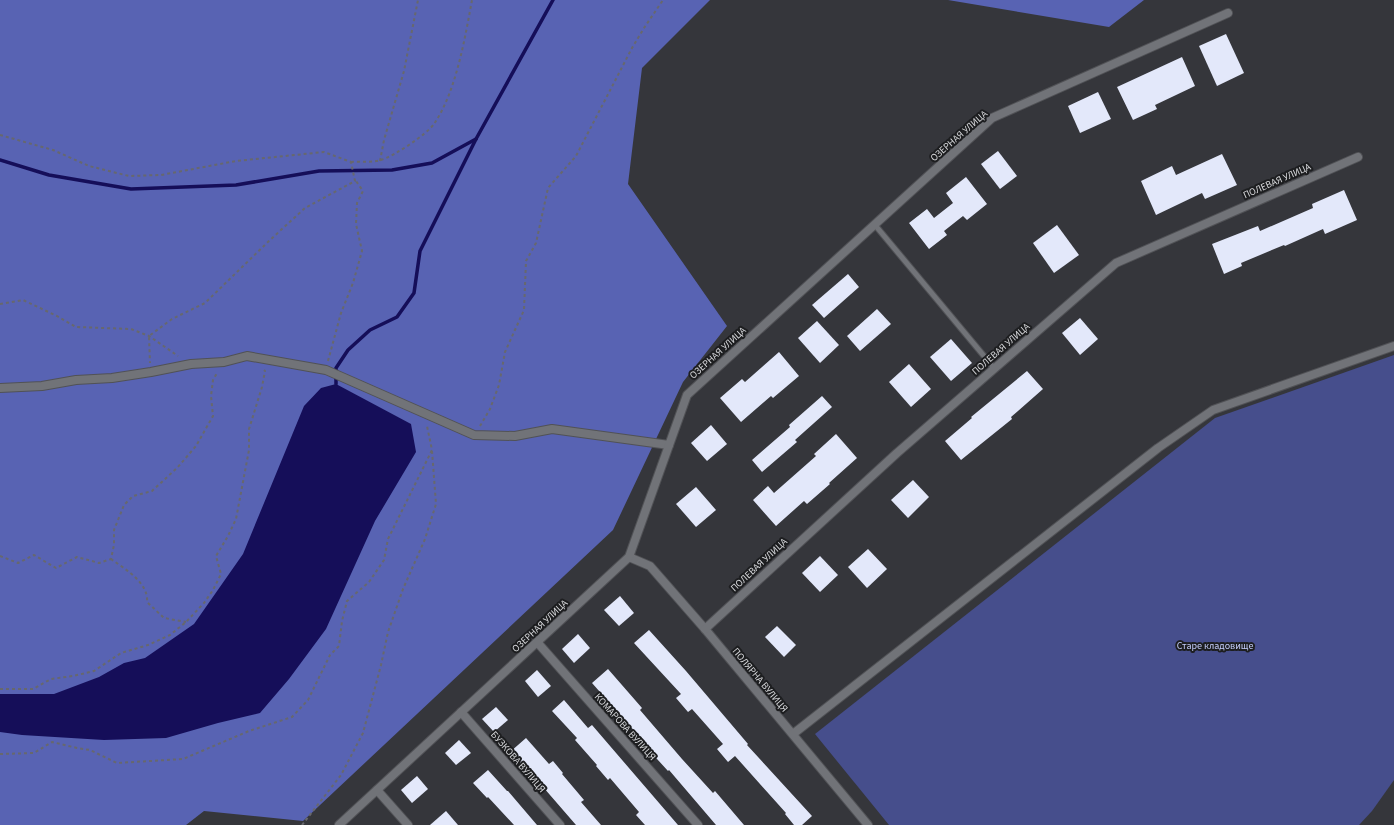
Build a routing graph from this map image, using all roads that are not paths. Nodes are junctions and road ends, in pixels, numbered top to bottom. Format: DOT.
graph roads {
  1 [pos="1228,13"];
  2 [pos="1358,157"];
  3 [pos="875,224"];
  4 [pos="1394,346"];
  5 [pos="994,368"];
  6 [pos="0,388"];
  7 [pos="669,445"];
  8 [pos="629,557"];
  9 [pos="704,629"];
  10 [pos="537,642"];
  11 [pos="461,712"];
  12 [pos="793,734"];
  13 [pos="377,790"];
  14 [pos="339,825"];
  15 [pos="408,825"];
  16 [pos="560,825"];
  17 [pos="698,825"];
  18 [pos="868,825"];
  1 -- 3 [label="street, ОЗЕРНАЯ УЛИЦА"];
  2 -- 5 [label="street, ПОЛЕВАЯ УЛИЦА"];
  3 -- 5 [label="lane"];
  3 -- 7 [label="street, ОЗЕРНАЯ УЛИЦА"];
  4 -- 12 [label="street"];
  5 -- 9 [label="street, ПОЛЕВАЯ УЛИЦА"];
  6 -- 7 [label="street"];
  7 -- 8 [label="street, ОЗЕРНАЯ УЛИЦА"];
  8 -- 9 [label="street, ПОЛЯРНА ВУЛИЦЯ"];
  8 -- 10 [label="street, ОЗЕРНАЯ УЛИЦА"];
  9 -- 12 [label="street, ПОЛЯРНА ВУЛИЦЯ"];
  10 -- 11 [label="street, ОЗЕРНАЯ УЛИЦА"];
  10 -- 17 [label="street, КОМАРОВА ВУЛИЦЯ"];
  11 -- 13 [label="street, ОЗЕРНАЯ УЛИЦА"];
  11 -- 16 [label="street, БУЗКОВА ВУЛИЦЯ"];
  12 -- 18 [label="street, ПОЛЯРНА ВУЛИЦЯ"];
  13 -- 14 [label="street, ОЗЕРНАЯ УЛИЦА"];
  13 -- 15 [label="street"];
}
